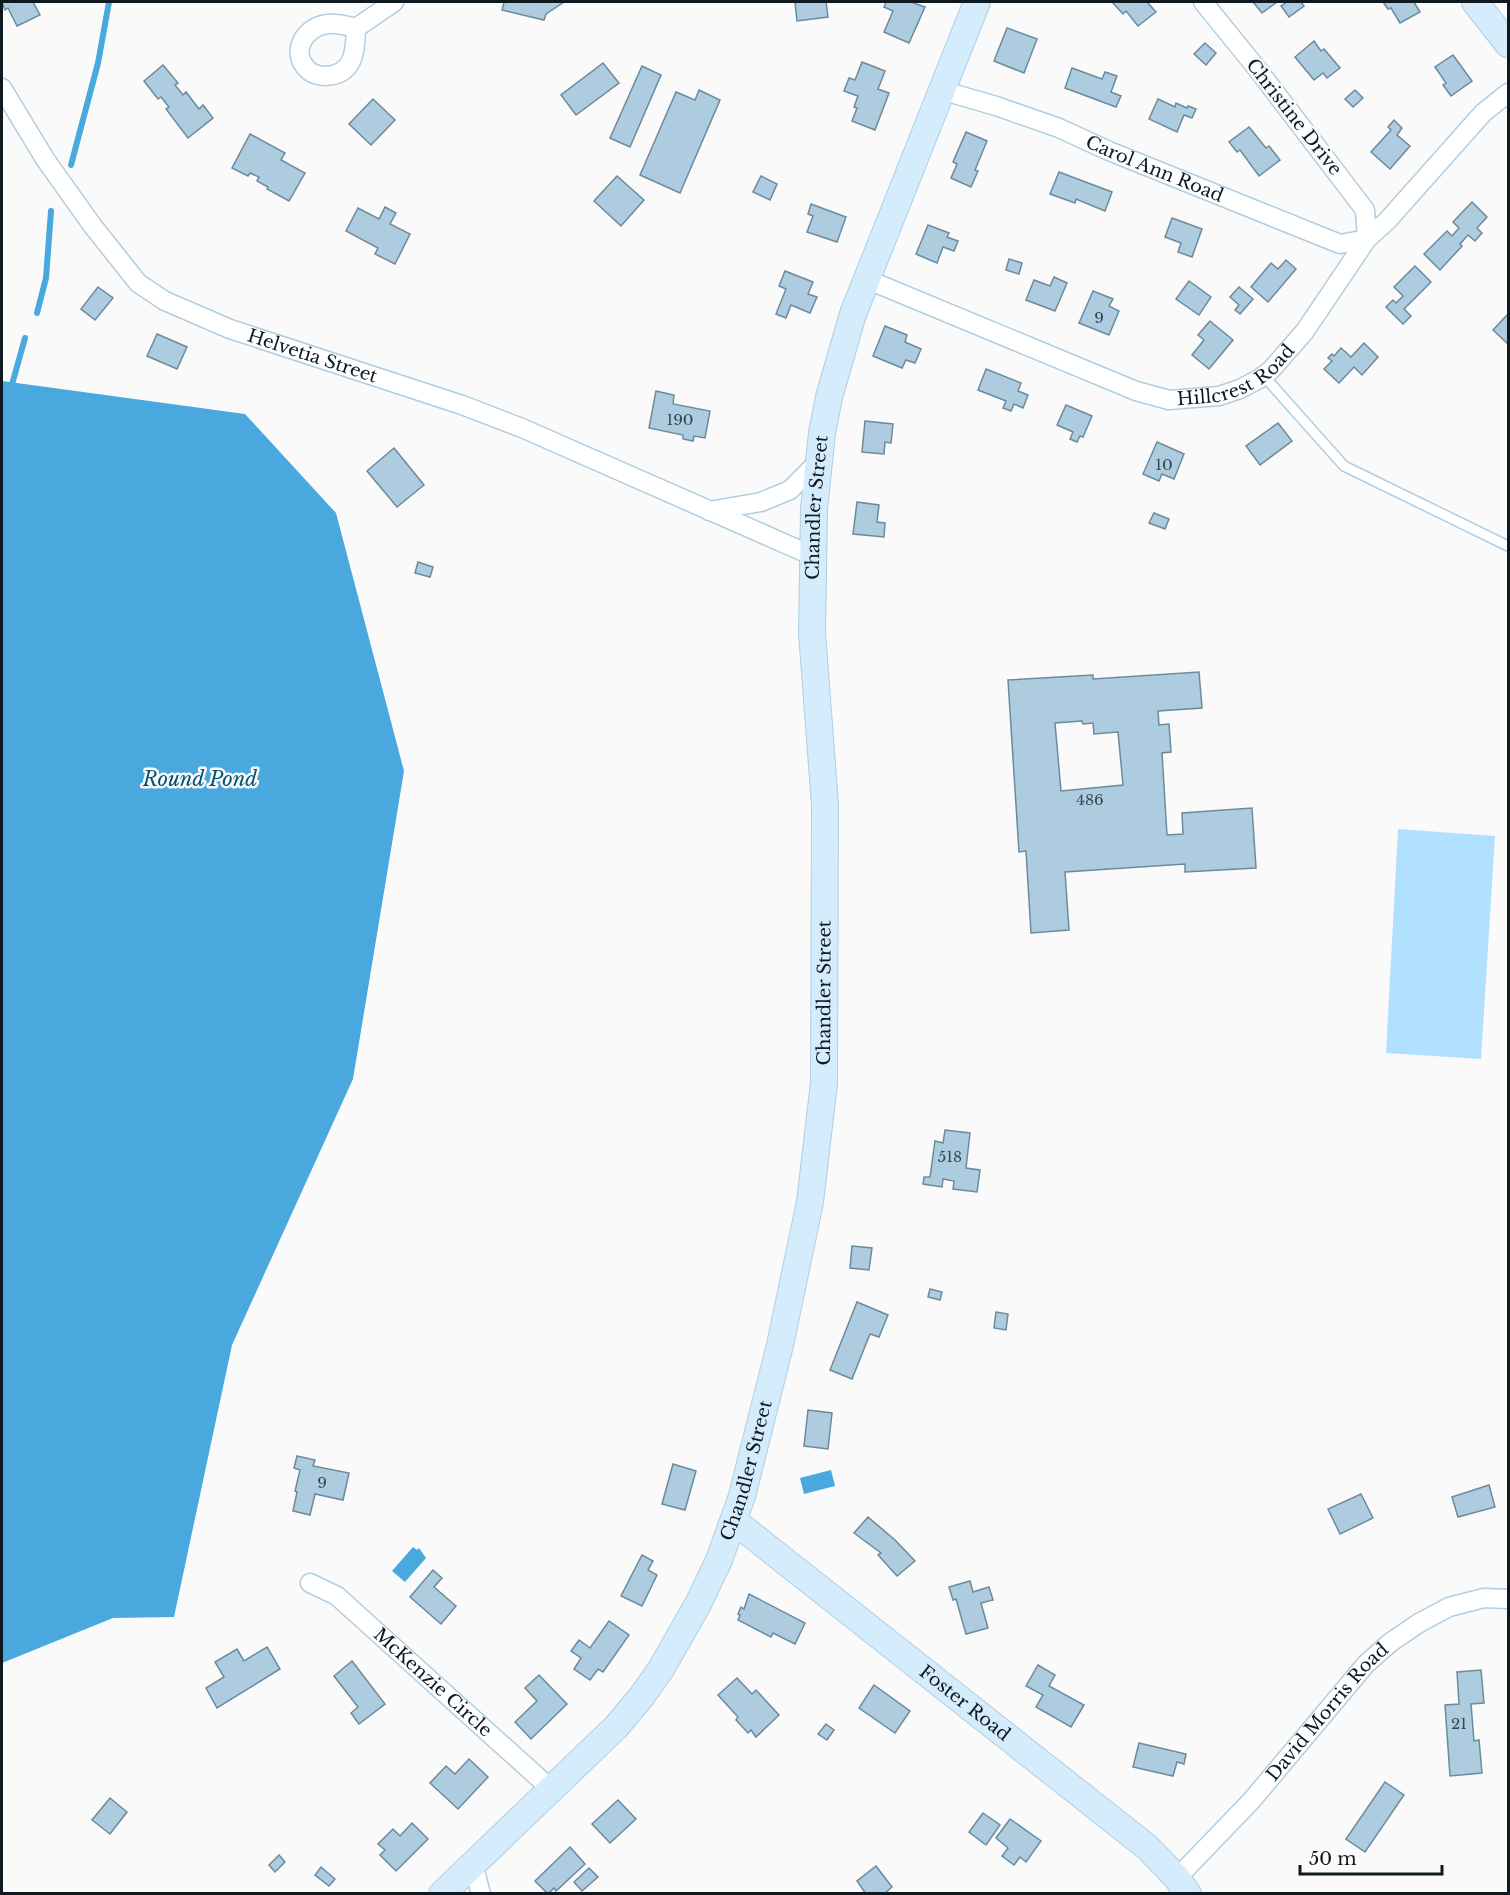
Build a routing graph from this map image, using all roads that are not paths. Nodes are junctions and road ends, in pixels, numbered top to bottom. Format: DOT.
graph roads {
  1 [pos="394,2"];
  2 [pos="977,2"];
  3 [pos="1203,2"];
  4 [pos="1475,2"];
  5 [pos="356,28"];
  6 [pos="1509,44"];
  7 [pos="2,88"];
  8 [pos="941,90"];
  9 [pos="1509,93"];
  10 [pos="1367,239"];
  11 [pos="866,279"];
  12 [pos="1263,375"];
  13 [pos="818,462"];
  14 [pos="709,511"];
  15 [pos="1509,546"];
  16 [pos="813,556"];
  17 [pos="734,1521"];
  18 [pos="310,1583"];
  19 [pos="1509,1599"];
  20 [pos="551,1789"];
  21 [pos="473,1863"];
  22 [pos="1182,1886"];
  23 [pos="442,1893"];
  24 [pos="481,1893"];
  1 -- 5 [label="street"];
  2 -- 8 [label="main road, Chandler Street"];
  3 -- 10 [label="street, Christine Drive"];
  4 -- 6 [label="main road"];
  7 -- 14 [label="street, Helvetia Street"];
  8 -- 10 [label="street, Carol Ann Road"];
  8 -- 11 [label="main road, Chandler Street"];
  9 -- 10 [label="street, Hillcrest Road"];
  10 -- 12 [label="street, Hillcrest Road"];
  11 -- 12 [label="street, Hillcrest Road"];
  11 -- 13 [label="main road, Chandler Street"];
  12 -- 15 [label="lane"];
  13 -- 14 [label="street"];
  13 -- 16 [label="main road, Chandler Street"];
  14 -- 16 [label="street, Helvetia Street"];
  16 -- 17 [label="main road, Chandler Street"];
  17 -- 20 [label="main road, Chandler Street"];
  17 -- 22 [label="main road, Foster Road"];
  18 -- 20 [label="street, McKenzie Circle"];
  19 -- 22 [label="street, David Morris Road"];
  20 -- 21 [label="main road, Chandler Street"];
  21 -- 23 [label="main road, Chandler Street"];
  21 -- 24 [label="street"];
}
